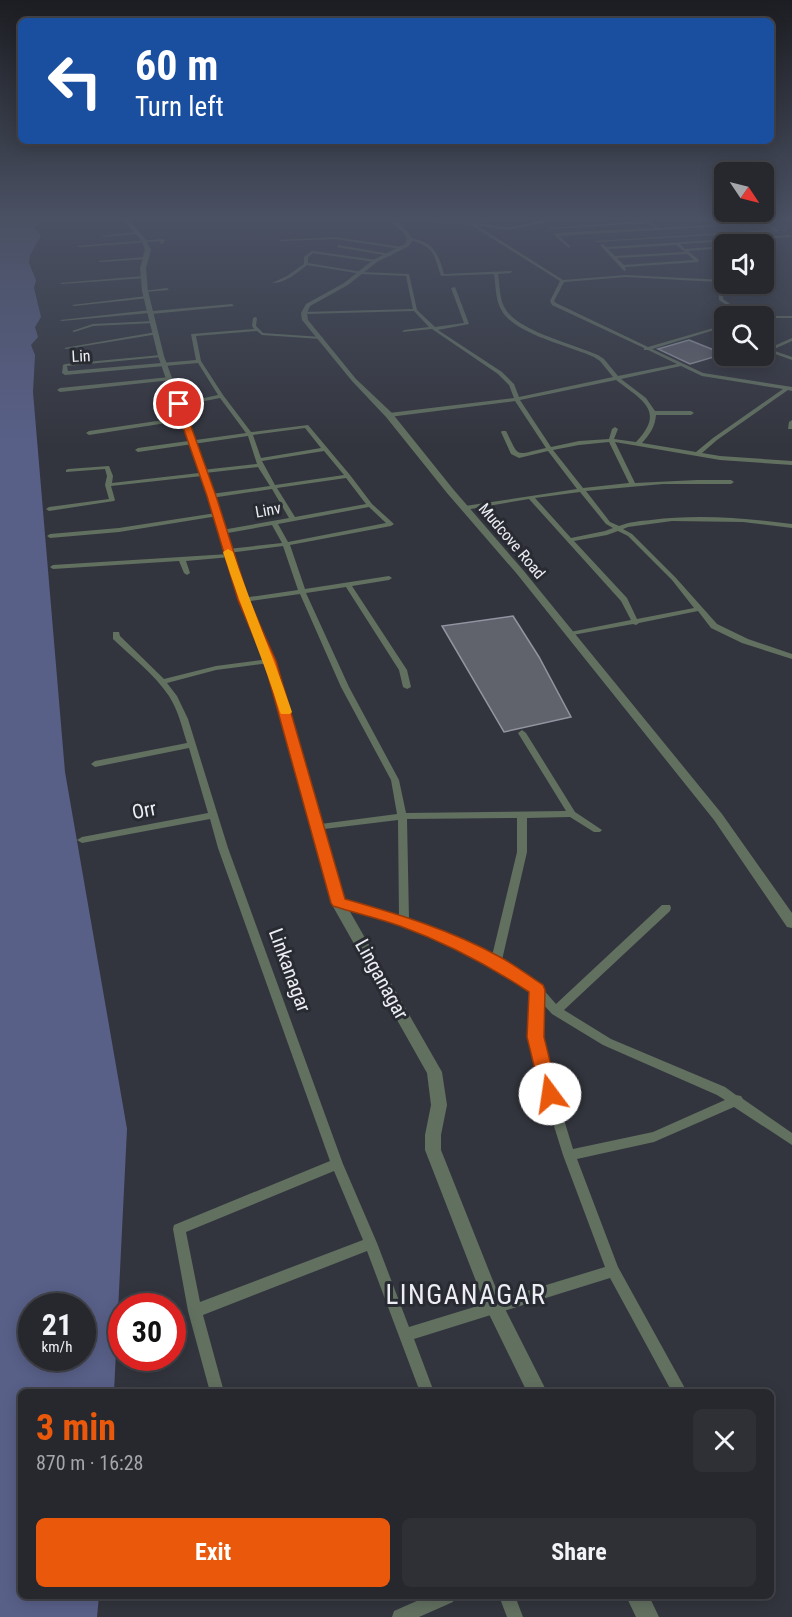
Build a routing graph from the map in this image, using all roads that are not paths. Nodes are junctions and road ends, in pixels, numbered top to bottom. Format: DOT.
graph roads {
  1 [pos="327,293"];
  2 [pos="412,293"];
  3 [pos="455,293"];
  4 [pos="500,293"];
  5 [pos="556,293"];
  6 [pos="146,294"];
  7 [pos="721,294"];
  8 [pos="74,305"];
  9 [pos="232,305"];
  10 [pos="731,306"];
  11 [pos="415,310"];
  12 [pos="304,313"];
  13 [pos="152,315"];
  14 [pos="774,317"];
  15 [pos="792,317"];
  16 [pos="255,318"];
  17 [pos="62,320"];
  18 [pos="433,328"];
  19 [pos="714,329"];
  20 [pos="258,330"];
  21 [pos="74,331"];
  22 [pos="404,331"];
  23 [pos="156,333"];
  24 [pos="784,335"];
  25 [pos="321,338"];
  26 [pos="792,339"];
  27 [pos="774,347"];
  28 [pos="66,348"];
  29 [pos="646,349"];
  30 [pos="774,353"];
  31 [pos="161,356"];
  32 [pos="792,359"];
  33 [pos="199,360"];
  34 [pos="679,364"];
  35 [pos="166,365"];
  36 [pos="616,378"];
  37 [pos="170,379"];
  38 [pos="789,389"];
  39 [pos="60,390"];
  40 [pos="221,396"];
  41 [pos="517,399"];
  42 [pos="179,404"];
  43 [pos="691,412"];
  44 [pos="653,413"];
  45 [pos="389,415"];
  46 [pos="184,419"];
  47 [pos="615,429"];
  48 [pos="504,432"];
  49 [pos="89,433"];
  50 [pos="250,435"];
  51 [pos="611,440"];
  52 [pos="193,444"];
  53 [pos="637,445"];
  54 [pos="323,449"];
  55 [pos="138,450"];
  56 [pos="550,450"];
  57 [pos="698,454"];
  58 [pos="259,463"];
  59 [pos="792,463"];
  60 [pos="68,471"];
  61 [pos="202,473"];
  62 [pos="348,476"];
  63 [pos="731,482"];
  64 [pos="633,484"];
  65 [pos="108,485"];
  66 [pos="271,486"];
  67 [pos="579,488"];
  68 [pos="211,496"];
  69 [pos="531,497"];
  70 [pos="370,504"];
  71 [pos="465,508"];
  72 [pos="49,509"];
  73 [pos="216,515"];
  74 [pos="293,519"];
  75 [pos="274,523"];
  76 [pos="792,526"];
  77 [pos="617,528"];
  78 [pos="222,532"];
  79 [pos="50,536"];
  80 [pos="570,540"];
  81 [pos="286,544"];
  82 [pos="229,554"];
  83 [pos="182,559"];
  84 [pos="53,567"];
  85 [pos="187,573"];
  86 [pos="388,578"];
  87 [pos="348,585"];
  88 [pos="302,591"];
  89 [pos="243,600"];
  90 [pos="698,609"];
  91 [pos="636,623"];
  92 [pos="116,634"];
  93 [pos="570,634"];
  94 [pos="792,657"];
  95 [pos="270,661"];
  96 [pos="162,682"];
  97 [pos="406,687"];
  98 [pos="522,733"];
  99 [pos="192,745"];
  100 [pos="95,764"];
  101 [pos="522,814"];
  102 [pos="572,814"];
  103 [pos="214,815"];
  104 [pos="402,816"];
  105 [pos="316,827"];
  106 [pos="597,831"];
  107 [pos="82,840"];
  108 [pos="338,903"];
  109 [pos="666,908"];
  110 [pos="404,921"];
  111 [pos="792,923"];
  112 [pos="496,962"];
  113 [pos="537,990"];
  114 [pos="556,1011"];
  115 [pos="737,1100"];
  116 [pos="792,1140"];
  117 [pos="569,1155"];
  118 [pos="338,1164"];
  119 [pos="371,1243"];
  120 [pos="613,1271"];
  121 [pos="494,1306"];
  122 [pos="195,1311"];
  123 [pos="406,1335"];
  124 [pos="216,1389"];
  125 [pos="426,1389"];
  126 [pos="536,1389"];
  127 [pos="678,1389"];
  128 [pos="440,1599"];
  129 [pos="508,1599"];
  130 [pos="639,1599"];
  131 [pos="400,1617"];
  132 [pos="515,1617"];
  133 [pos="648,1617"];
  1 -- 12 [label="street"];
  2 -- 11 [label="street"];
  3 -- 18 [label="street"];
  4 -- 36 [label="street"];
  5 -- 29 [label="street"];
  6 -- 8 [label="street"];
  6 -- 13 [label="street"];
  7 -- 10 [label="street"];
  9 -- 13 [label="street"];
  11 -- 12 [label="street"];
  11 -- 18 [label="street"];
  12 -- 25 [label="street, Mudcove Road"];
  13 -- 17 [label="street"];
  13 -- 21 [label="street"];
  13 -- 23 [label="street"];
  14 -- 15 [label="street"];
  16 -- 20 [label="street"];
  18 -- 22 [label="street"];
  18 -- 41 [label="street"];
  19 -- 29 [label="street"];
  20 -- 25 [label="street"];
  20 -- 33 [label="street"];
  23 -- 28 [label="street"];
  23 -- 31 [label="street"];
  24 -- 26 [label="street"];
  25 -- 45 [label="street, Mudcove Road"];
  26 -- 27 [label="street"];
  29 -- 34 [label="street"];
  30 -- 32 [label="street"];
  31 -- 35 [label="street"];
  31 -- 35 [label="street, Lin"];
  33 -- 35 [label="street, Lin"];
  33 -- 40 [label="street"];
  34 -- 36 [label="street"];
  34 -- 38 [label="street"];
  35 -- 37 [label="street"];
  36 -- 41 [label="street"];
  36 -- 44 [label="street"];
  37 -- 39 [label="street, Lin"];
  37 -- 42 [label="street"];
  38 -- 57 [label="street"];
  40 -- 42 [label="street"];
  40 -- 50 [label="street"];
  41 -- 45 [label="street"];
  41 -- 56 [label="street"];
  42 -- 46 [label="street"];
  43 -- 44 [label="street"];
  44 -- 53 [label="street"];
  45 -- 71 [label="street, Mudcove Road"];
  46 -- 49 [label="street"];
  46 -- 52 [label="street"];
  47 -- 51 [label="street"];
  48 -- 56 [label="street"];
  50 -- 52 [label="street"];
  50 -- 54 [label="street"];
  50 -- 58 [label="street"];
  51 -- 53 [label="street"];
  51 -- 56 [label="street"];
  51 -- 64 [label="street"];
  52 -- 55 [label="street"];
  52 -- 61 [label="street"];
  53 -- 57 [label="street"];
  54 -- 58 [label="street"];
  54 -- 62 [label="street"];
  56 -- 67 [label="street"];
  57 -- 59 [label="street"];
  58 -- 61 [label="street"];
  58 -- 66 [label="street, Linv"];
  60 -- 65 [label="street"];
  61 -- 65 [label="street"];
  61 -- 68 [label="street"];
  62 -- 66 [label="street"];
  62 -- 70 [label="street"];
  63 -- 64 [label="street"];
  64 -- 67 [label="street"];
  65 -- 72 [label="street"];
  66 -- 68 [label="street"];
  66 -- 74 [label="street, Linv"];
  67 -- 69 [label="street"];
  67 -- 77 [label="street"];
  68 -- 73 [label="street"];
  69 -- 71 [label="street"];
  69 -- 80 [label="street"];
  70 -- 74 [label="street"];
  70 -- 81 [label="street"];
  71 -- 93 [label="street, Mudcove Road"];
  73 -- 78 [label="street"];
  73 -- 79 [label="street"];
  74 -- 75 [label="street, Linv"];
  75 -- 78 [label="street, Linv"];
  75 -- 81 [label="street"];
  76 -- 77 [label="street"];
  77 -- 80 [label="street"];
  77 -- 90 [label="street"];
  78 -- 82 [label="street"];
  80 -- 91 [label="street"];
  81 -- 82 [label="street"];
  81 -- 88 [label="street"];
  82 -- 83 [label="street"];
  82 -- 89 [label="street"];
  83 -- 84 [label="street"];
  83 -- 85 [label="street"];
  86 -- 87 [label="street"];
  87 -- 88 [label="street"];
  87 -- 97 [label="street"];
  88 -- 89 [label="street"];
  88 -- 104 [label="street"];
  89 -- 95 [label="street"];
  90 -- 91 [label="street"];
  90 -- 94 [label="street"];
  91 -- 93 [label="street"];
  92 -- 96 [label="street, Linkanagar"];
  93 -- 111 [label="street, Mudcove Road"];
  95 -- 96 [label="street"];
  95 -- 105 [label="street, Linganagar"];
  96 -- 99 [label="street, Linkanagar"];
  98 -- 102 [label="street"];
  99 -- 100 [label="street"];
  99 -- 103 [label="street, Linkanagar"];
  101 -- 102 [label="street"];
  101 -- 104 [label="street"];
  101 -- 112 [label="street"];
  102 -- 106 [label="street"];
  103 -- 107 [label="street, Orr"];
  103 -- 118 [label="street, Linkanagar"];
  104 -- 105 [label="street"];
  104 -- 110 [label="street"];
  105 -- 108 [label="street, Linganagar"];
  108 -- 110 [label="street"];
  108 -- 121 [label="street, Linganagar"];
  109 -- 114 [label="street"];
  110 -- 112 [label="street"];
  112 -- 113 [label="street"];
  113 -- 114 [label="street"];
  113 -- 117 [label="street"];
  114 -- 115 [label="street"];
  115 -- 116 [label="street"];
  115 -- 117 [label="street"];
  117 -- 120 [label="street"];
  118 -- 119 [label="street, Linkanagar"];
  118 -- 122 [label="street"];
  119 -- 122 [label="street"];
  119 -- 123 [label="street, Linkanagar"];
  120 -- 121 [label="street"];
  120 -- 127 [label="street"];
  121 -- 123 [label="street"];
  121 -- 126 [label="street, Linganagar"];
  122 -- 124 [label="street"];
  123 -- 125 [label="street, Linkanagar"];
  128 -- 131 [label="street"];
  129 -- 132 [label="street"];
  130 -- 133 [label="street"];
}
